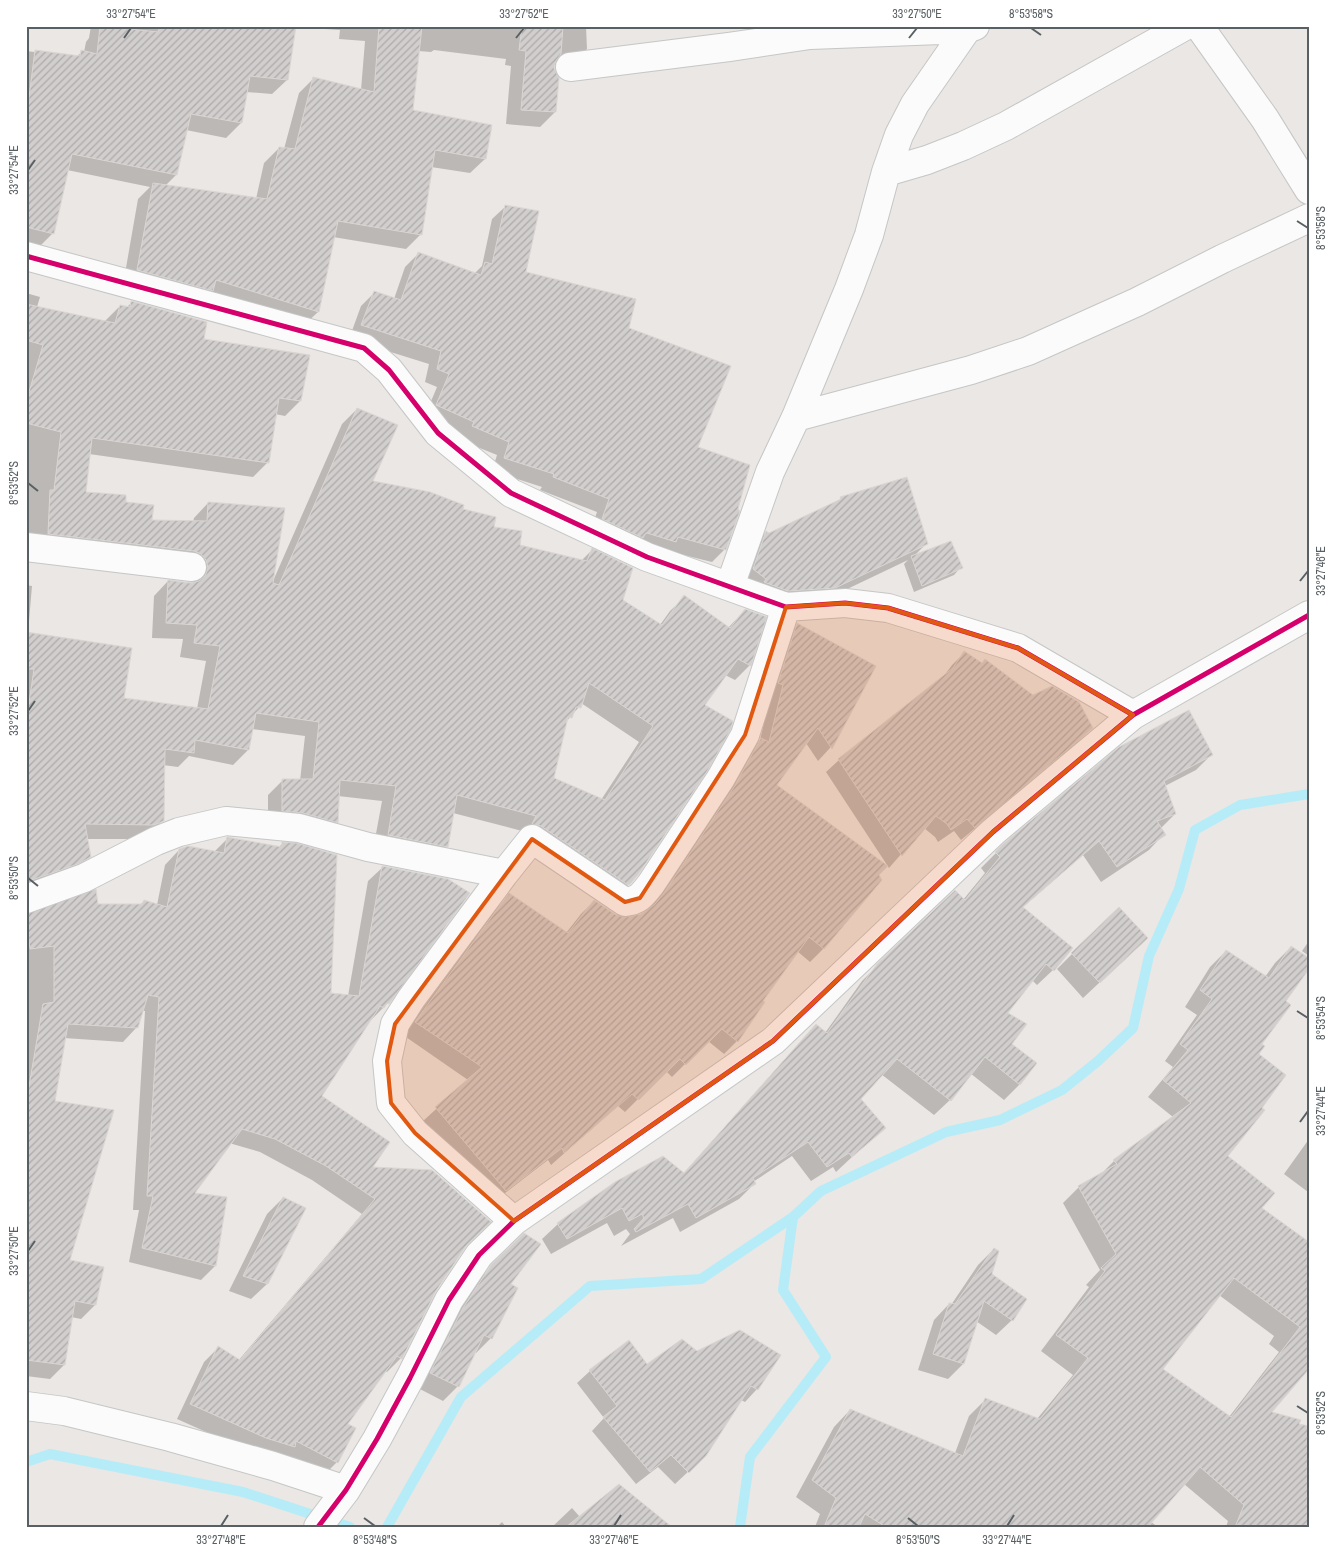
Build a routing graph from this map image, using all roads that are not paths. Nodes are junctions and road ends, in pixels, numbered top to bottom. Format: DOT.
graph roads {
  1 [pos="1185,26"];
  2 [pos="1199,26"];
  3 [pos="971,28"];
  4 [pos="570,67"];
  5 [pos="886,172"];
  6 [pos="1309,190"];
  7 [pos="1309,218"];
  8 [pos="26,256"];
  9 [pos="796,417"];
  10 [pos="26,547"];
  11 [pos="192,567"];
  12 [pos="730,586"];
  13 [pos="786,607"];
  14 [pos="1309,615"];
  15 [pos="1133,715"];
  16 [pos="504,874"];
  17 [pos="26,899"];
  18 [pos="514,1221"];
  19 [pos="26,1406"];
  20 [pos="344,1493"];
  21 [pos="318,1527"];
  1 -- 5 [label="street"];
  2 -- 6 [label="street"];
  3 -- 4 [label="street"];
  3 -- 5 [label="street"];
  5 -- 9 [label="street"];
  7 -- 9 [label="street"];
  8 -- 12 [label="street"];
  9 -- 12 [label="street"];
  10 -- 11 [label="street"];
  12 -- 13 [label="street"];
  13 -- 15 [label="street"];
  13 -- 16 [label="street"];
  14 -- 15 [label="street"];
  15 -- 18 [label="street"];
  16 -- 17 [label="street"];
  16 -- 18 [label="street"];
  18 -- 20 [label="street"];
  19 -- 20 [label="street"];
  20 -- 21 [label="street"];
}
